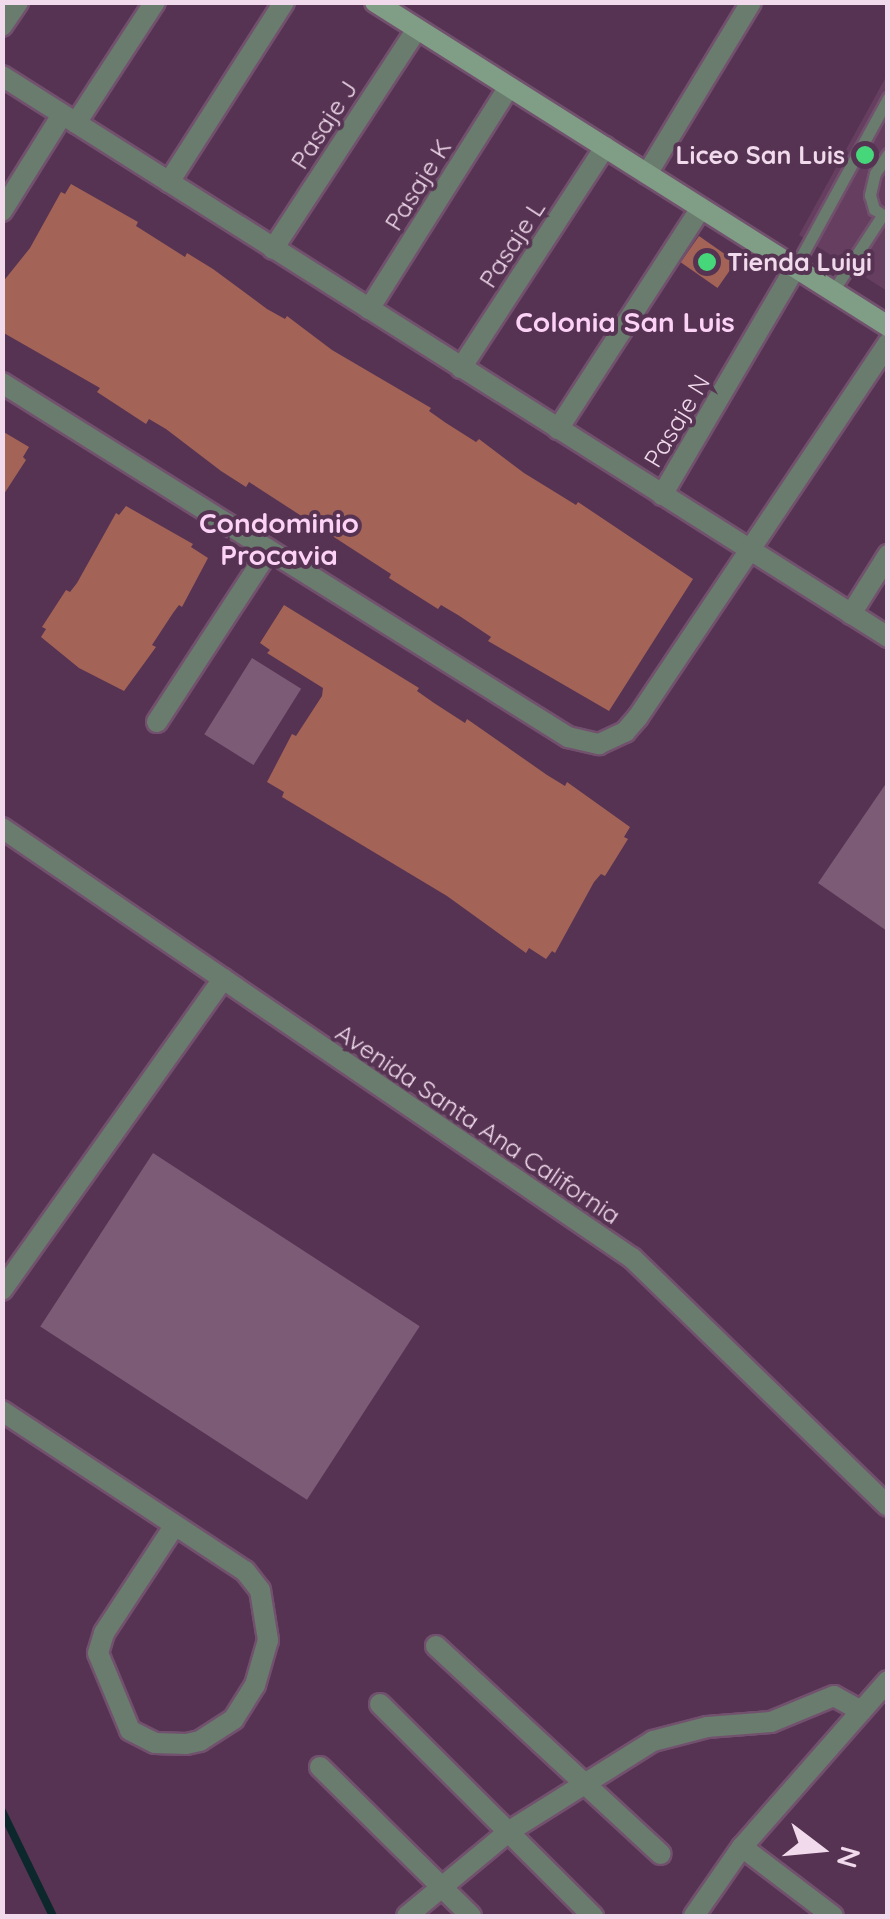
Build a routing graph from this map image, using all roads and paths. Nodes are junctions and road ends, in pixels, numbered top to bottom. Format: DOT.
graph roads {
  1 [pos="18,2"];
  2 [pos="155,2"];
  3 [pos="284,2"];
  4 [pos="375,2"];
  5 [pos="752,2"];
  6 [pos="2,26"];
  7 [pos="417,29"];
  8 [pos="2,76"];
  9 [pos="509,87"];
  10 [pos="887,95"];
  11 [pos="69,119"];
  12 [pos="605,148"];
  13 [pos="888,154"];
  14 [pos="647,174"];
  15 [pos="169,182"];
  16 [pos="701,208"];
  17 [pos="2,211"];
  18 [pos="884,217"];
  19 [pos="273,248"];
  20 [pos="796,268"];
  21 [pos="833,291"];
  22 [pos="369,309"];
  23 [pos="888,326"];
  24 [pos="888,343"];
  25 [pos="461,368"];
  26 [pos="2,383"];
  27 [pos="558,429"];
  28 [pos="662,495"];
  29 [pos="268,552"];
  30 [pos="752,552"];
  31 [pos="888,555"];
  32 [pos="851,614"];
  33 [pos="888,637"];
  34 [pos="157,722"];
  35 [pos="2,828"];
  36 [pos="223,979"];
  37 [pos="2,1290"];
  38 [pos="2,1411"];
  39 [pos="888,1506"];
  40 [pos="175,1525"];
  41 [pos="436,1646"];
  42 [pos="888,1681"];
  43 [pos="380,1704"];
  44 [pos="861,1710"];
  45 [pos="320,1767"];
  46 [pos="585,1784"];
  47 [pos="508,1832"];
  48 [pos="742,1848"];
  49 [pos="661,1854"];
  50 [pos="442,1887"];
  51 [pos="407,1916"];
  52 [pos="470,1916"];
  53 [pos="592,1916"];
  54 [pos="694,1916"];
  55 [pos="833,1916"];
  1 -- 6 [label="street"];
  2 -- 11 [label="street"];
  3 -- 15 [label="street"];
  4 -- 7 [label="street"];
  5 -- 14 [label="street"];
  7 -- 9 [label="street"];
  7 -- 19 [label="street, Pasaje J"];
  8 -- 11 [label="street"];
  9 -- 12 [label="street"];
  9 -- 22 [label="street, Pasaje K"];
  10 -- 20 [label="lane"];
  11 -- 15 [label="street"];
  11 -- 17 [label="street"];
  12 -- 14 [label="street"];
  12 -- 25 [label="street, Pasaje L"];
  13 -- 18 [label="lane"];
  14 -- 16 [label="street"];
  15 -- 19 [label="street"];
  16 -- 20 [label="street"];
  16 -- 27 [label="street"];
  18 -- 21 [label="lane"];
  19 -- 22 [label="street"];
  20 -- 21 [label="street"];
  20 -- 28 [label="street, Pasaje N"];
  21 -- 23 [label="street"];
  22 -- 25 [label="street"];
  24 -- 30 [label="street"];
  25 -- 27 [label="street"];
  26 -- 29 [label="street"];
  27 -- 28 [label="street"];
  28 -- 30 [label="street"];
  29 -- 30 [label="street"];
  29 -- 34 [label="street"];
  30 -- 32 [label="street"];
  31 -- 32 [label="street"];
  32 -- 33 [label="street"];
  35 -- 36 [label="street, Avenida Santa Ana California"];
  36 -- 37 [label="street"];
  36 -- 39 [label="street, Avenida Santa Ana California"];
  38 -- 40 [label="street"];
  40 -- 40 [label="street"];
  41 -- 46 [label="street"];
  42 -- 44 [label="street"];
  43 -- 47 [label="street"];
  44 -- 46 [label="street"];
  44 -- 48 [label="street"];
  45 -- 50 [label="street"];
  46 -- 47 [label="street"];
  46 -- 49 [label="street"];
  47 -- 50 [label="street"];
  47 -- 53 [label="street"];
  48 -- 54 [label="street"];
  48 -- 55 [label="street"];
  50 -- 51 [label="street"];
  50 -- 52 [label="street"];
}
